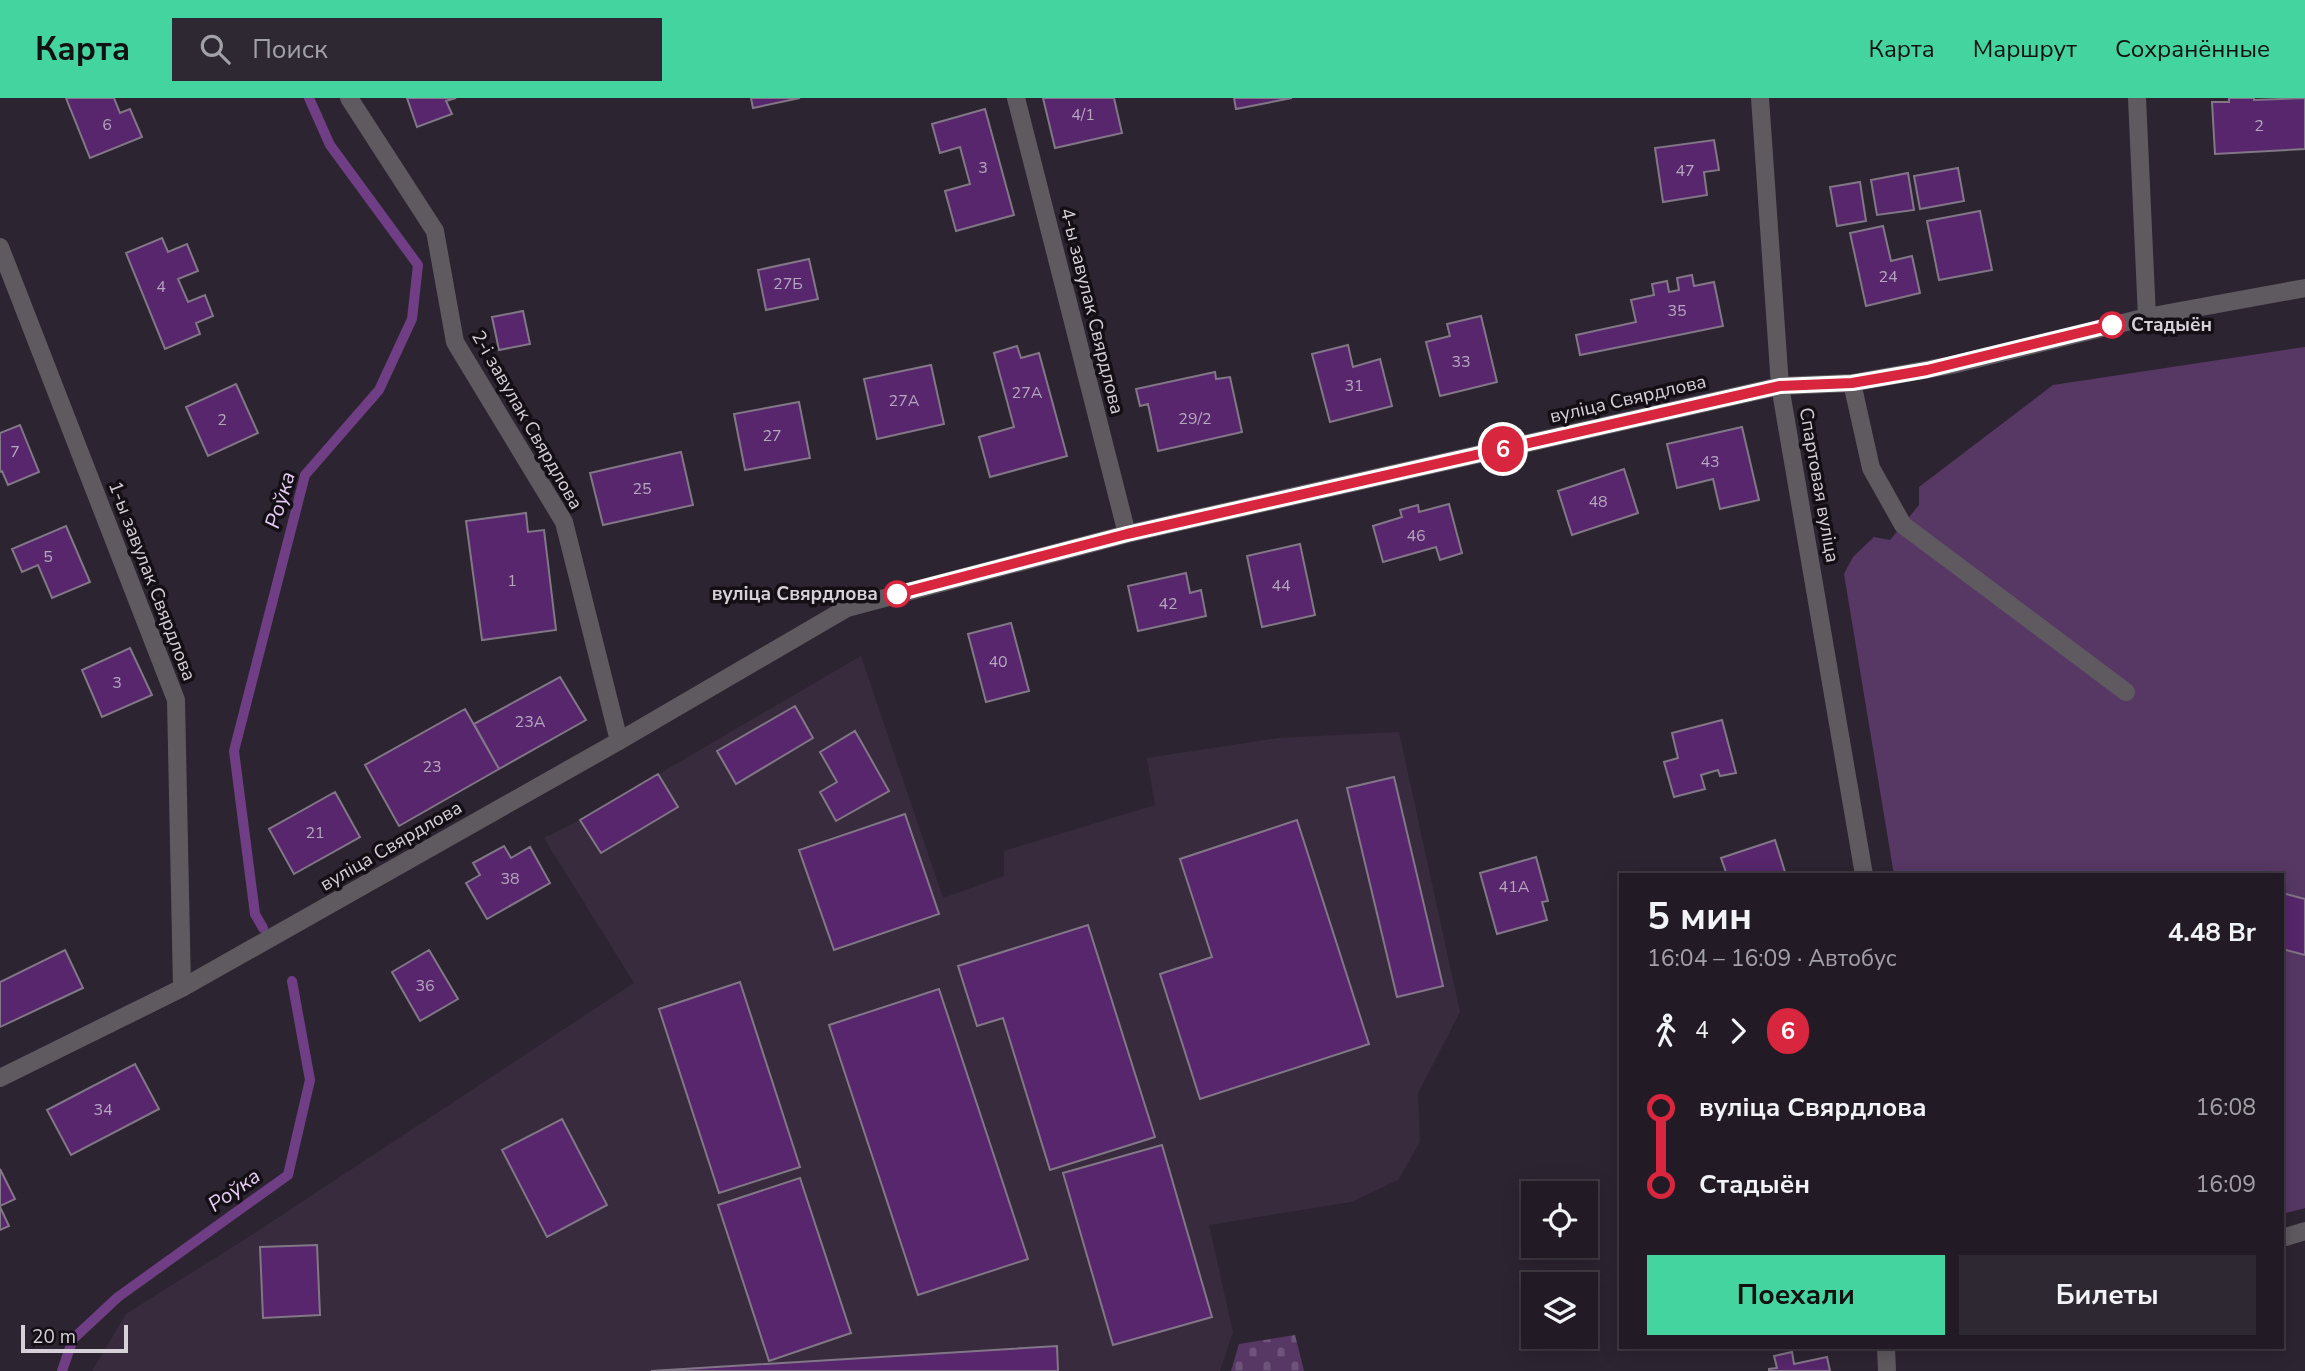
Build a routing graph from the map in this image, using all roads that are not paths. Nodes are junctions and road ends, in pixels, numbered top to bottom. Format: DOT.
graph roads {
  1 [pos="349,98"];
  2 [pos="1016,98"];
  3 [pos="1760,98"];
  4 [pos="2137,98"];
  5 [pos="0,247"];
  6 [pos="2305,288"];
  7 [pos="2147,317"];
  8 [pos="1852,383"];
  9 [pos="1780,386"];
  10 [pos="1127,534"];
  11 [pos="2126,692"];
  12 [pos="619,741"];
  13 [pos="1864,873"];
  14 [pos="182,988"];
  15 [pos="0,1078"];
  16 [pos="2305,1231"];
  17 [pos="2284,1237"];
  18 [pos="1903,1349"];
  19 [pos="1887,1357"];
  1 -- 12 [label="street, 2-і завулак Свярдлова"];
  2 -- 10 [label="street, 4-ы завулак Свярдлова"];
  3 -- 9 [label="street, Спартовая вуліца"];
  4 -- 7 [label="street"];
  5 -- 14 [label="street, 1-ы завулак Свярдлова"];
  6 -- 7 [label="street, вуліца Свярдлова"];
  7 -- 8 [label="street, вуліца Свярдлова"];
  8 -- 9 [label="street, вуліца Свярдлова"];
  8 -- 11 [label="street"];
  9 -- 10 [label="street, вуліца Свярдлова"];
  9 -- 13 [label="street, Спартовая вуліца"];
  10 -- 12 [label="street, вуліца Свярдлова"];
  12 -- 14 [label="street, вуліца Свярдлова"];
  14 -- 15 [label="street, вуліца Свярдлова"];
  16 -- 17 [label="street"];
  18 -- 19 [label="street"];
}
